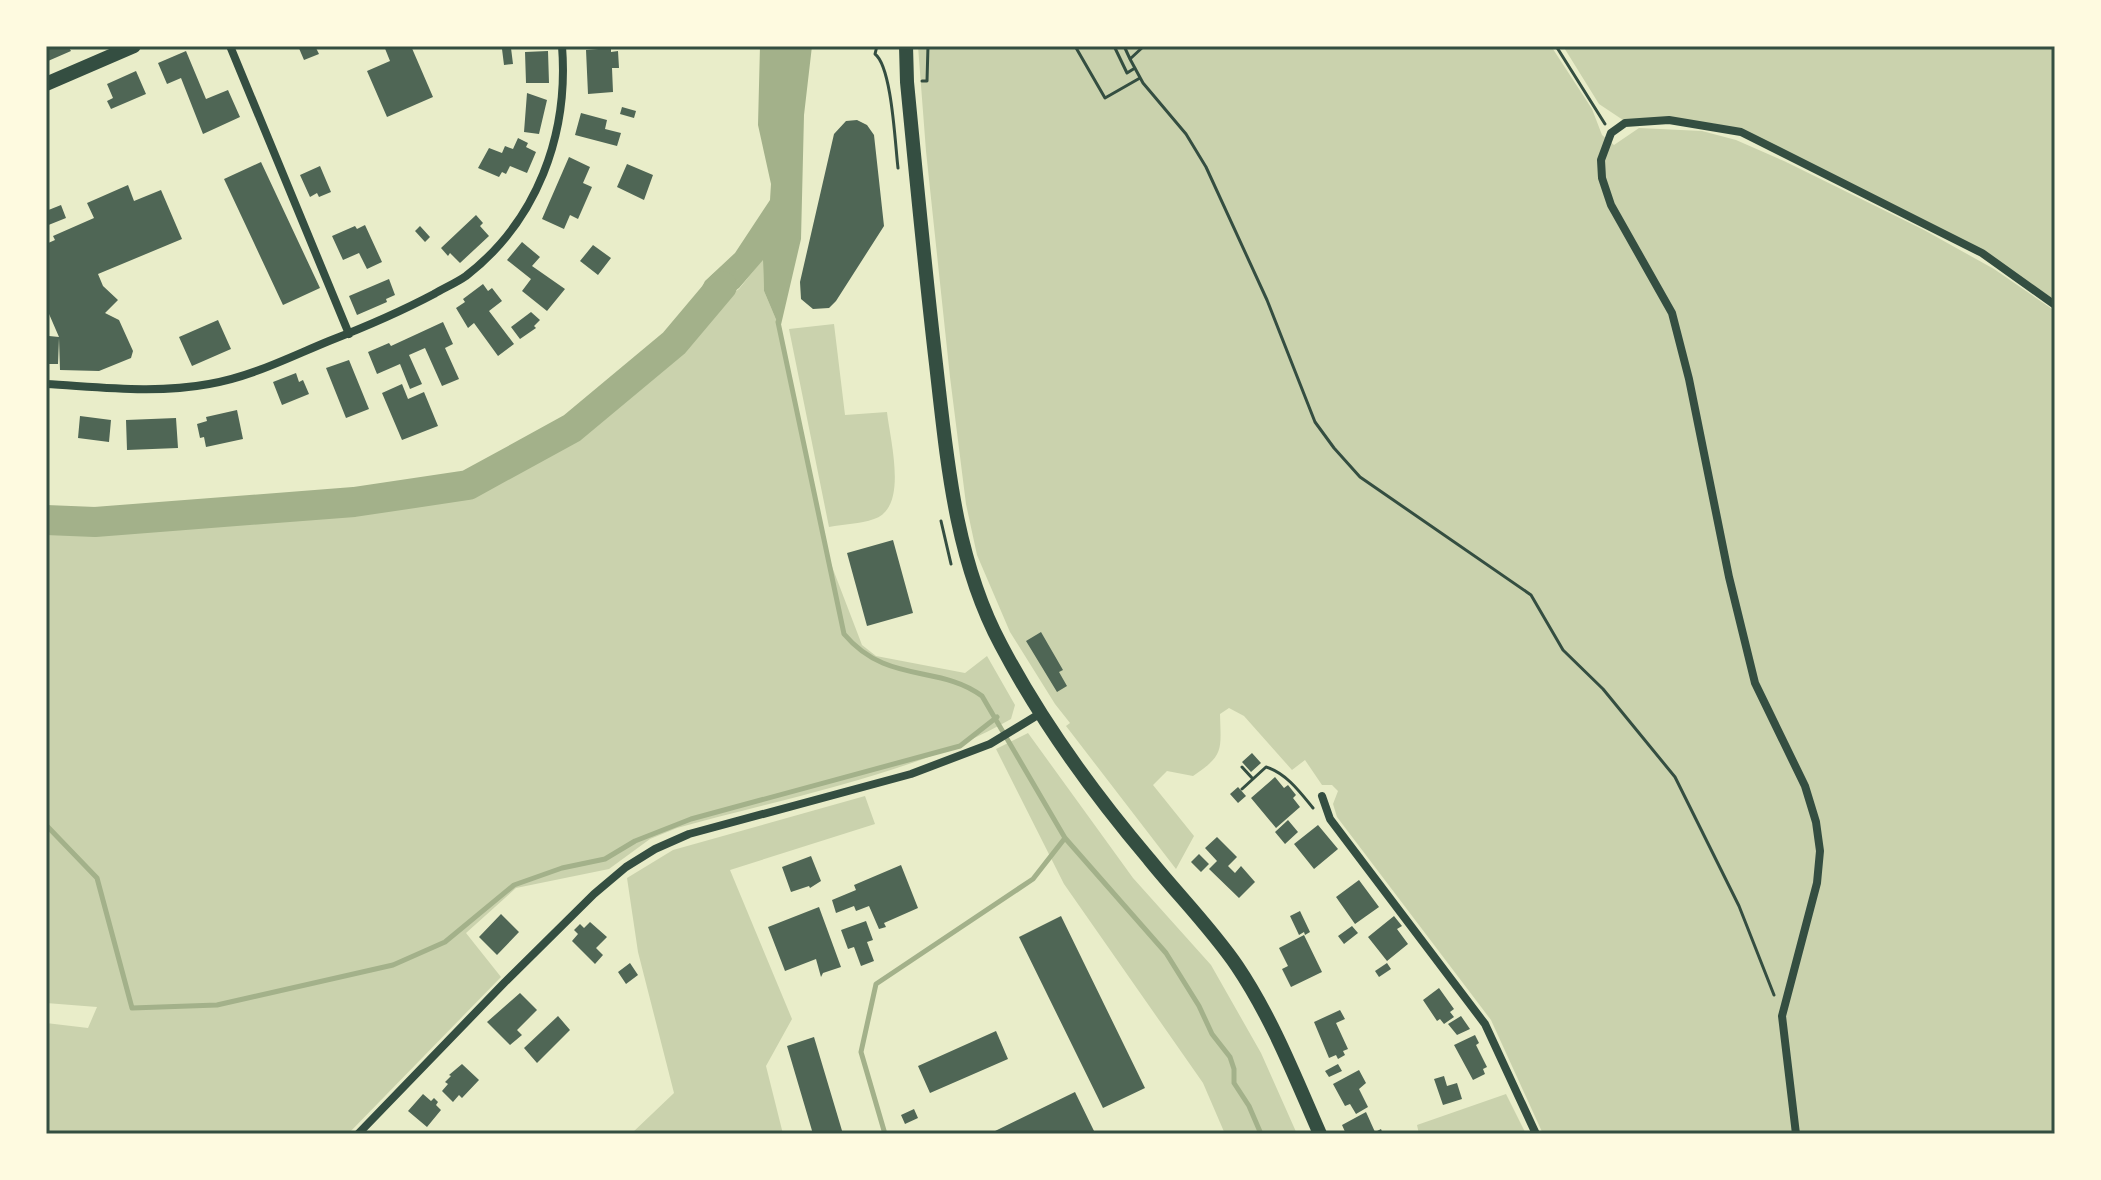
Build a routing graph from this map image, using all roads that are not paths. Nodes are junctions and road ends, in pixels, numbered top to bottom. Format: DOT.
graph roads {
  1 [pos="134,46"];
  2 [pos="230,46"];
  3 [pos="562,46"];
  4 [pos="906,46"];
  5 [pos="46,84"];
  6 [pos="2055,305"];
  7 [pos="349,334"];
  8 [pos="46,384"];
  9 [pos="1041,713"];
  10 [pos="1322,796"];
  11 [pos="358,1134"];
  12 [pos="1320,1134"];
  13 [pos="1536,1134"];
  14 [pos="1796,1134"];
  1 -- 5 [label="main road"];
  2 -- 7 [label="street"];
  3 -- 7 [label="street"];
  4 -- 9 [label="main road"];
  6 -- 14 [label="street"];
  7 -- 8 [label="street"];
  9 -- 11 [label="street"];
  9 -- 12 [label="main road"];
  10 -- 13 [label="street"];
}
